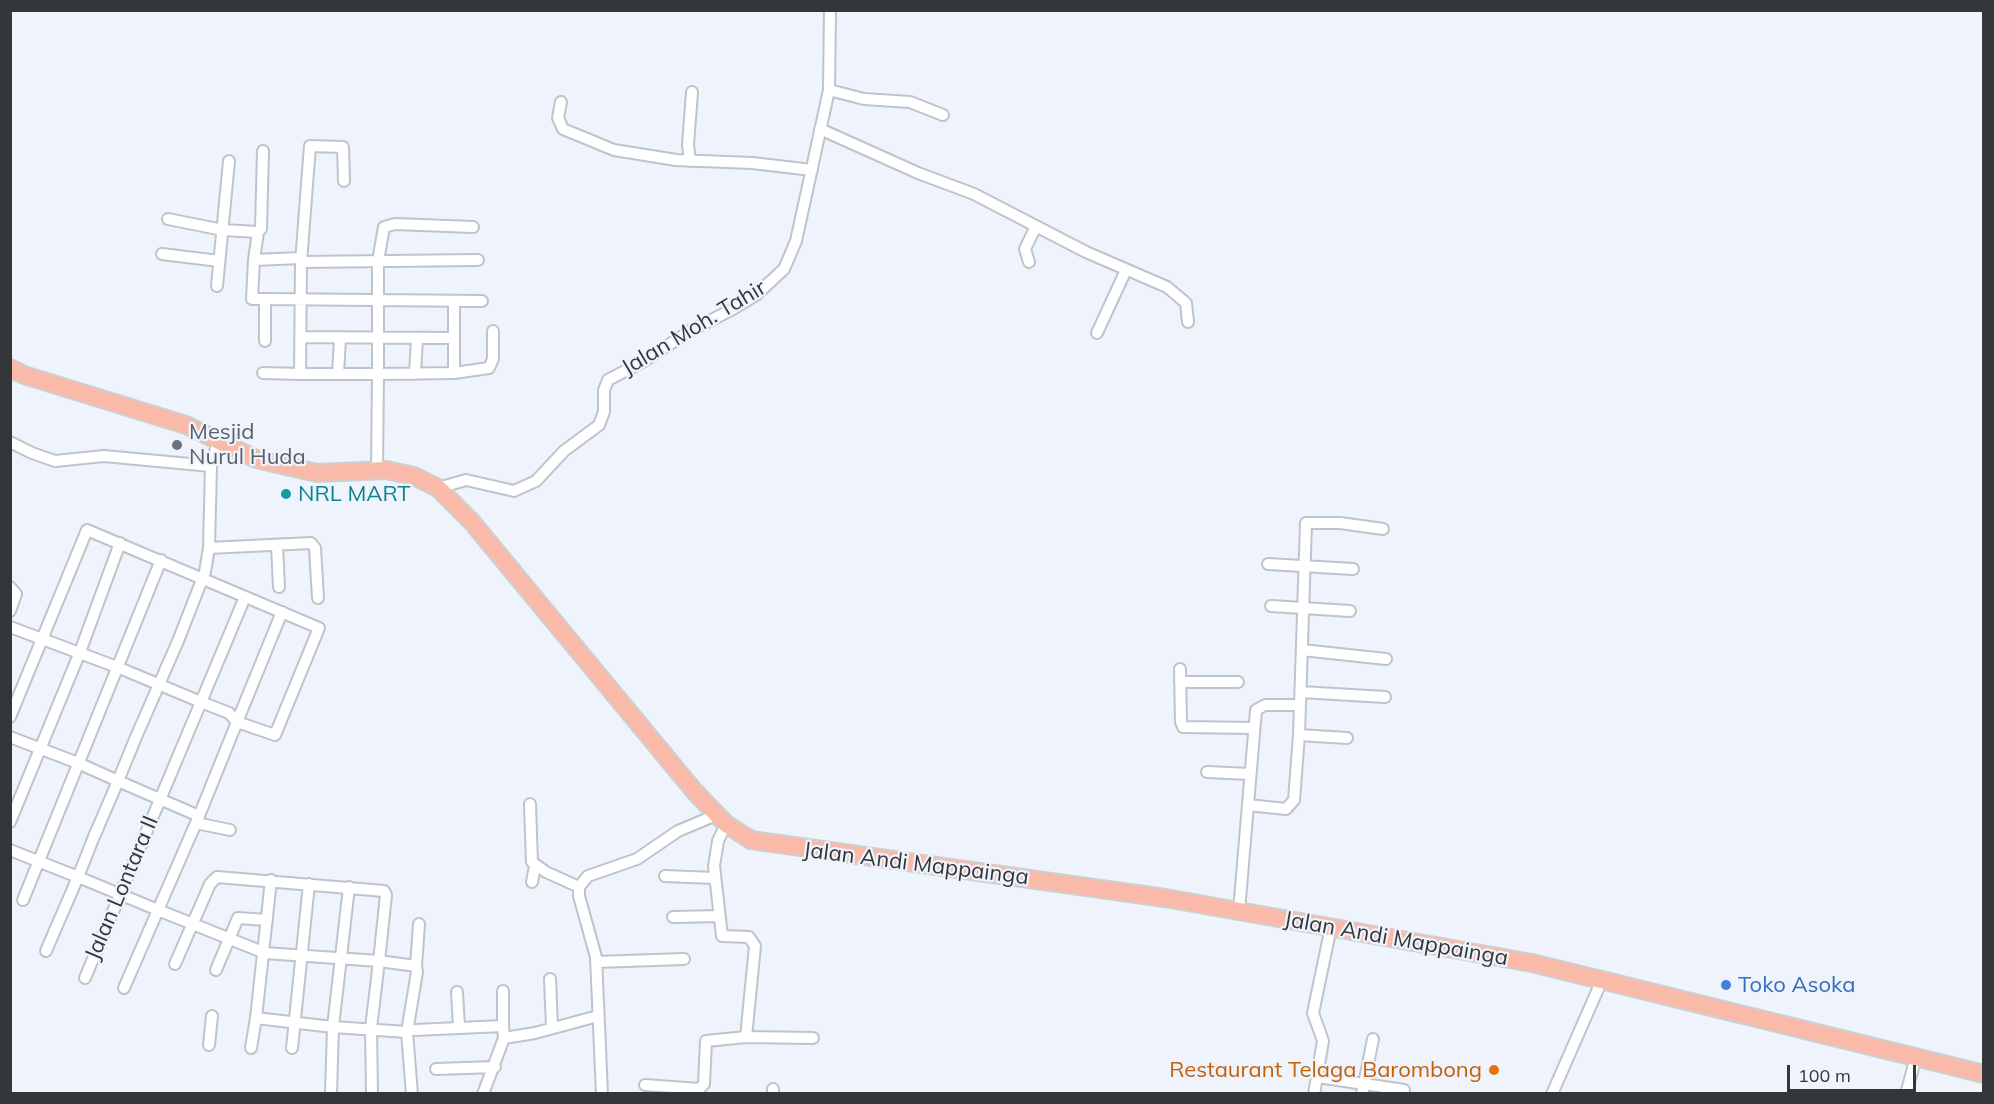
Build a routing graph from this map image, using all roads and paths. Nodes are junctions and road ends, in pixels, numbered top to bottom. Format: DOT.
graph roads {
  1 [pos="830,10"];
  2 [pos="829,90"];
  3 [pos="692,92"];
  4 [pos="561,102"];
  5 [pos="943,115"];
  6 [pos="820,129"];
  7 [pos="263,151"];
  8 [pos="229,161"];
  9 [pos="690,161"];
  10 [pos="812,170"];
  11 [pos="344,181"];
  12 [pos="168,219"];
  13 [pos="473,226"];
  14 [pos="1035,226"];
  15 [pos="224,230"];
  16 [pos="258,232"];
  17 [pos="162,254"];
  18 [pos="254,260"];
  19 [pos="301,260"];
  20 [pos="478,260"];
  21 [pos="219,261"];
  22 [pos="378,261"];
  23 [pos="1029,262"];
  24 [pos="1126,270"];
  25 [pos="217,286"];
  26 [pos="265,299"];
  27 [pos="302,300"];
  28 [pos="378,300"];
  29 [pos="454,301"];
  30 [pos="482,301"];
  31 [pos="1188,322"];
  32 [pos="493,331"];
  33 [pos="1097,333"];
  34 [pos="301,337"];
  35 [pos="340,338"];
  36 [pos="417,338"];
  37 [pos="454,338"];
  38 [pos="377,339"];
  39 [pos="265,341"];
  40 [pos="12,372"];
  41 [pos="263,373"];
  42 [pos="454,373"];
  43 [pos="300,374"];
  44 [pos="338,374"];
  45 [pos="378,374"];
  46 [pos="415,374"];
  47 [pos="218,441"];
  48 [pos="10,442"];
  49 [pos="211,466"];
  50 [pos="377,469"];
  51 [pos="438,488"];
  52 [pos="1383,530"];
  53 [pos="120,543"];
  54 [pos="277,545"];
  55 [pos="209,548"];
  56 [pos="161,560"];
  57 [pos="1268,564"];
  58 [pos="1304,566"];
  59 [pos="1353,568"];
  60 [pos="202,579"];
  61 [pos="10,587"];
  62 [pos="279,587"];
  63 [pos="245,597"];
  64 [pos="318,598"];
  65 [pos="1271,606"];
  66 [pos="1304,607"];
  67 [pos="1350,610"];
  68 [pos="10,611"];
  69 [pos="282,612"];
  70 [pos="10,627"];
  71 [pos="43,638"];
  72 [pos="1302,650"];
  73 [pos="80,652"];
  74 [pos="1386,659"];
  75 [pos="117,667"];
  76 [pos="1180,669"];
  77 [pos="1180,682"];
  78 [pos="1238,682"];
  79 [pos="160,685"];
  80 [pos="1301,692"];
  81 [pos="1385,697"];
  82 [pos="201,702"];
  83 [pos="1300,705"];
  84 [pos="10,717"];
  85 [pos="237,722"];
  86 [pos="1254,728"];
  87 [pos="1299,735"];
  88 [pos="10,737"];
  89 [pos="1347,738"];
  90 [pos="40,749"];
  91 [pos="78,763"];
  92 [pos="1207,772"];
  93 [pos="1250,774"];
  94 [pos="118,781"];
  95 [pos="160,798"];
  96 [pos="530,804"];
  97 [pos="1248,805"];
  98 [pos="197,819"];
  99 [pos="721,819"];
  100 [pos="10,822"];
  101 [pos="230,830"];
  102 [pos="10,850"];
  103 [pos="39,861"];
  104 [pos="535,866"];
  105 [pos="665,876"];
  106 [pos="78,877"];
  107 [pos="714,878"];
  108 [pos="270,880"];
  109 [pos="532,882"];
  110 [pos="309,884"];
  111 [pos="349,887"];
  112 [pos="579,887"];
  113 [pos="119,893"];
  114 [pos="23,900"];
  115 [pos="158,910"];
  116 [pos="1239,911"];
  117 [pos="718,916"];
  118 [pos="673,917"];
  119 [pos="267,920"];
  120 [pos="193,924"];
  121 [pos="419,924"];
  122 [pos="1330,927"];
  123 [pos="229,938"];
  124 [pos="46,951"];
  125 [pos="265,952"];
  126 [pos="304,954"];
  127 [pos="340,958"];
  128 [pos="684,959"];
  129 [pos="379,962"];
  130 [pos="596,962"];
  131 [pos="175,964"];
  132 [pos="416,966"];
  133 [pos="216,970"];
  134 [pos="85,978"];
  135 [pos="550,979"];
  136 [pos="1602,980"];
  137 [pos="124,988"];
  138 [pos="503,991"];
  139 [pos="457,992"];
  140 [pos="212,1016"];
  141 [pos="598,1016"];
  142 [pos="256,1018"];
  143 [pos="295,1023"];
  144 [pos="503,1026"];
  145 [pos="459,1027"];
  146 [pos="552,1027"];
  147 [pos="333,1028"];
  148 [pos="371,1029"];
  149 [pos="411,1031"];
  150 [pos="747,1037"];
  151 [pos="504,1038"];
  152 [pos="813,1038"];
  153 [pos="1373,1039"];
  154 [pos="209,1045"];
  155 [pos="251,1048"];
  156 [pos="292,1048"];
  157 [pos="1916,1057"];
  158 [pos="495,1067"];
  159 [pos="436,1069"];
  160 [pos="1983,1074"];
  161 [pos="1318,1077"];
  162 [pos="645,1085"];
  163 [pos="1363,1088"];
  164 [pos="1404,1090"];
  165 [pos="331,1094"];
  166 [pos="372,1094"];
  167 [pos="412,1094"];
  168 [pos="483,1094"];
  169 [pos="602,1094"];
  170 [pos="1314,1094"];
  171 [pos="1552,1094"];
  172 [pos="1906,1094"];
  1 -- 2 [label="street, Jalan Moh. Tahir"];
  2 -- 5 [label="street"];
  2 -- 6 [label="street, Jalan Moh. Tahir"];
  3 -- 9 [label="street"];
  4 -- 9 [label="street"];
  6 -- 10 [label="street, Jalan Moh. Tahir"];
  6 -- 14 [label="street"];
  7 -- 16 [label="street"];
  8 -- 15 [label="street"];
  9 -- 10 [label="street"];
  10 -- 51 [label="street, Jalan Moh. Tahir"];
  11 -- 19 [label="street"];
  12 -- 15 [label="street"];
  13 -- 22 [label="street"];
  14 -- 23 [label="street"];
  14 -- 24 [label="street"];
  15 -- 16 [label="street"];
  15 -- 21 [label="street"];
  16 -- 18 [label="street"];
  17 -- 21 [label="street"];
  18 -- 19 [label="street"];
  18 -- 26 [label="street"];
  19 -- 22 [label="street"];
  19 -- 27 [label="street"];
  20 -- 22 [label="street"];
  21 -- 25 [label="street"];
  22 -- 28 [label="street"];
  24 -- 31 [label="street"];
  24 -- 33 [label="street"];
  26 -- 27 [label="street"];
  26 -- 39 [label="street"];
  27 -- 28 [label="street"];
  27 -- 34 [label="street"];
  28 -- 29 [label="street"];
  28 -- 38 [label="street"];
  29 -- 30 [label="street"];
  29 -- 37 [label="street"];
  32 -- 42 [label="street"];
  34 -- 35 [label="street"];
  34 -- 43 [label="street"];
  35 -- 38 [label="street"];
  35 -- 44 [label="street"];
  36 -- 37 [label="street"];
  36 -- 38 [label="street"];
  36 -- 46 [label="street"];
  37 -- 42 [label="street"];
  38 -- 45 [label="street"];
  40 -- 47 [label="main road, Jalan Andi Mappainga"];
  41 -- 43 [label="street"];
  42 -- 46 [label="street"];
  43 -- 44 [label="street"];
  44 -- 45 [label="street"];
  45 -- 46 [label="street"];
  45 -- 50 [label="street"];
  47 -- 49 [label="street"];
  47 -- 50 [label="main road, Jalan Andi Mappainga"];
  48 -- 49 [label="street"];
  49 -- 55 [label="street"];
  50 -- 51 [label="main road, Jalan Andi Mappainga"];
  51 -- 99 [label="main road, Jalan Andi Mappainga"];
  52 -- 58 [label="street"];
  53 -- 56 [label="street"];
  53 -- 71 [label="street"];
  53 -- 73 [label="street"];
  54 -- 55 [label="street"];
  54 -- 62 [label="street"];
  54 -- 64 [label="street"];
  55 -- 60 [label="street"];
  56 -- 60 [label="street"];
  56 -- 75 [label="street"];
  57 -- 58 [label="street"];
  58 -- 59 [label="street"];
  58 -- 66 [label="street"];
  60 -- 63 [label="street"];
  60 -- 79 [label="street"];
  61 -- 68 [label="street"];
  63 -- 69 [label="street"];
  63 -- 82 [label="street, Jalan Lontara II"];
  65 -- 66 [label="street"];
  66 -- 67 [label="street"];
  66 -- 72 [label="street"];
  69 -- 85 [label="street"];
  69 -- 85 [label="street"];
  70 -- 71 [label="street"];
  71 -- 73 [label="street"];
  71 -- 84 [label="street"];
  72 -- 74 [label="street"];
  72 -- 80 [label="street"];
  73 -- 75 [label="street"];
  73 -- 90 [label="street"];
  75 -- 79 [label="street"];
  75 -- 91 [label="street"];
  76 -- 77 [label="street"];
  77 -- 78 [label="street"];
  77 -- 86 [label="street"];
  79 -- 82 [label="street"];
  79 -- 94 [label="street"];
  80 -- 81 [label="street"];
  80 -- 83 [label="street"];
  82 -- 85 [label="street"];
  82 -- 95 [label="street, Jalan Lontara II"];
  83 -- 86 [label="street"];
  83 -- 87 [label="street"];
  85 -- 98 [label="street"];
  86 -- 93 [label="street"];
  87 -- 89 [label="street"];
  87 -- 97 [label="street"];
  88 -- 90 [label="street"];
  90 -- 91 [label="street"];
  90 -- 100 [label="street"];
  91 -- 94 [label="street"];
  91 -- 103 [label="street"];
  92 -- 93 [label="street"];
  93 -- 97 [label="street"];
  94 -- 95 [label="street"];
  94 -- 106 [label="street"];
  95 -- 98 [label="street"];
  95 -- 113 [label="street, Jalan Lontara II"];
  96 -- 104 [label="street"];
  97 -- 116 [label="street"];
  98 -- 101 [label="street"];
  98 -- 115 [label="street"];
  99 -- 107 [label="street"];
  99 -- 112 [label="street"];
  99 -- 116 [label="main road, Jalan Andi Mappainga"];
  102 -- 103 [label="street"];
  103 -- 106 [label="street"];
  103 -- 114 [label="street"];
  104 -- 109 [label="street"];
  104 -- 112 [label="street"];
  105 -- 107 [label="street"];
  106 -- 113 [label="street"];
  106 -- 124 [label="street"];
  107 -- 117 [label="street"];
  108 -- 110 [label="street"];
  108 -- 119 [label="street"];
  108 -- 120 [label="street"];
  110 -- 111 [label="street"];
  110 -- 126 [label="street"];
  111 -- 127 [label="street"];
  111 -- 129 [label="street"];
  112 -- 130 [label="street"];
  113 -- 115 [label="street"];
  113 -- 134 [label="street, Jalan Lontara II"];
  115 -- 120 [label="street"];
  115 -- 137 [label="street"];
  116 -- 122 [label="main road, Jalan Andi Mappainga"];
  117 -- 118 [label="street"];
  117 -- 150 [label="street"];
  119 -- 123 [label="street"];
  119 -- 125 [label="street"];
  120 -- 123 [label="street"];
  120 -- 131 [label="street"];
  121 -- 132 [label="street"];
  122 -- 136 [label="main road, Jalan Andi Mappainga"];
  122 -- 161 [label="street"];
  123 -- 125 [label="street"];
  123 -- 133 [label="street"];
  125 -- 126 [label="street"];
  125 -- 142 [label="street"];
  126 -- 127 [label="street"];
  126 -- 143 [label="street"];
  127 -- 129 [label="street"];
  127 -- 147 [label="street"];
  128 -- 130 [label="street"];
  129 -- 132 [label="street"];
  129 -- 148 [label="street"];
  130 -- 141 [label="street"];
  132 -- 149 [label="street"];
  135 -- 146 [label="street"];
  136 -- 157 [label="main road, Jalan Andi Mappainga"];
  136 -- 171 [label="street"];
  138 -- 144 [label="street"];
  139 -- 145 [label="street"];
  140 -- 154 [label="street"];
  141 -- 146 [label="street"];
  141 -- 169 [label="street"];
  142 -- 143 [label="street"];
  142 -- 155 [label="street"];
  143 -- 147 [label="street"];
  143 -- 156 [label="street"];
  144 -- 145 [label="street"];
  144 -- 151 [label="street"];
  145 -- 149 [label="street"];
  146 -- 151 [label="street"];
  147 -- 148 [label="street"];
  147 -- 165 [label="street"];
  148 -- 149 [label="street"];
  148 -- 166 [label="street"];
  149 -- 167 [label="street"];
  150 -- 152 [label="street"];
  150 -- 162 [label="street"];
  151 -- 158 [label="street"];
  153 -- 163 [label="street"];
  157 -- 160 [label="main road, Jalan Andi Mappainga"];
  157 -- 172 [label="street"];
  158 -- 159 [label="street"];
  158 -- 168 [label="street"];
  161 -- 163 [label="street"];
  161 -- 170 [label="street"];
  163 -- 164 [label="street"];
}
